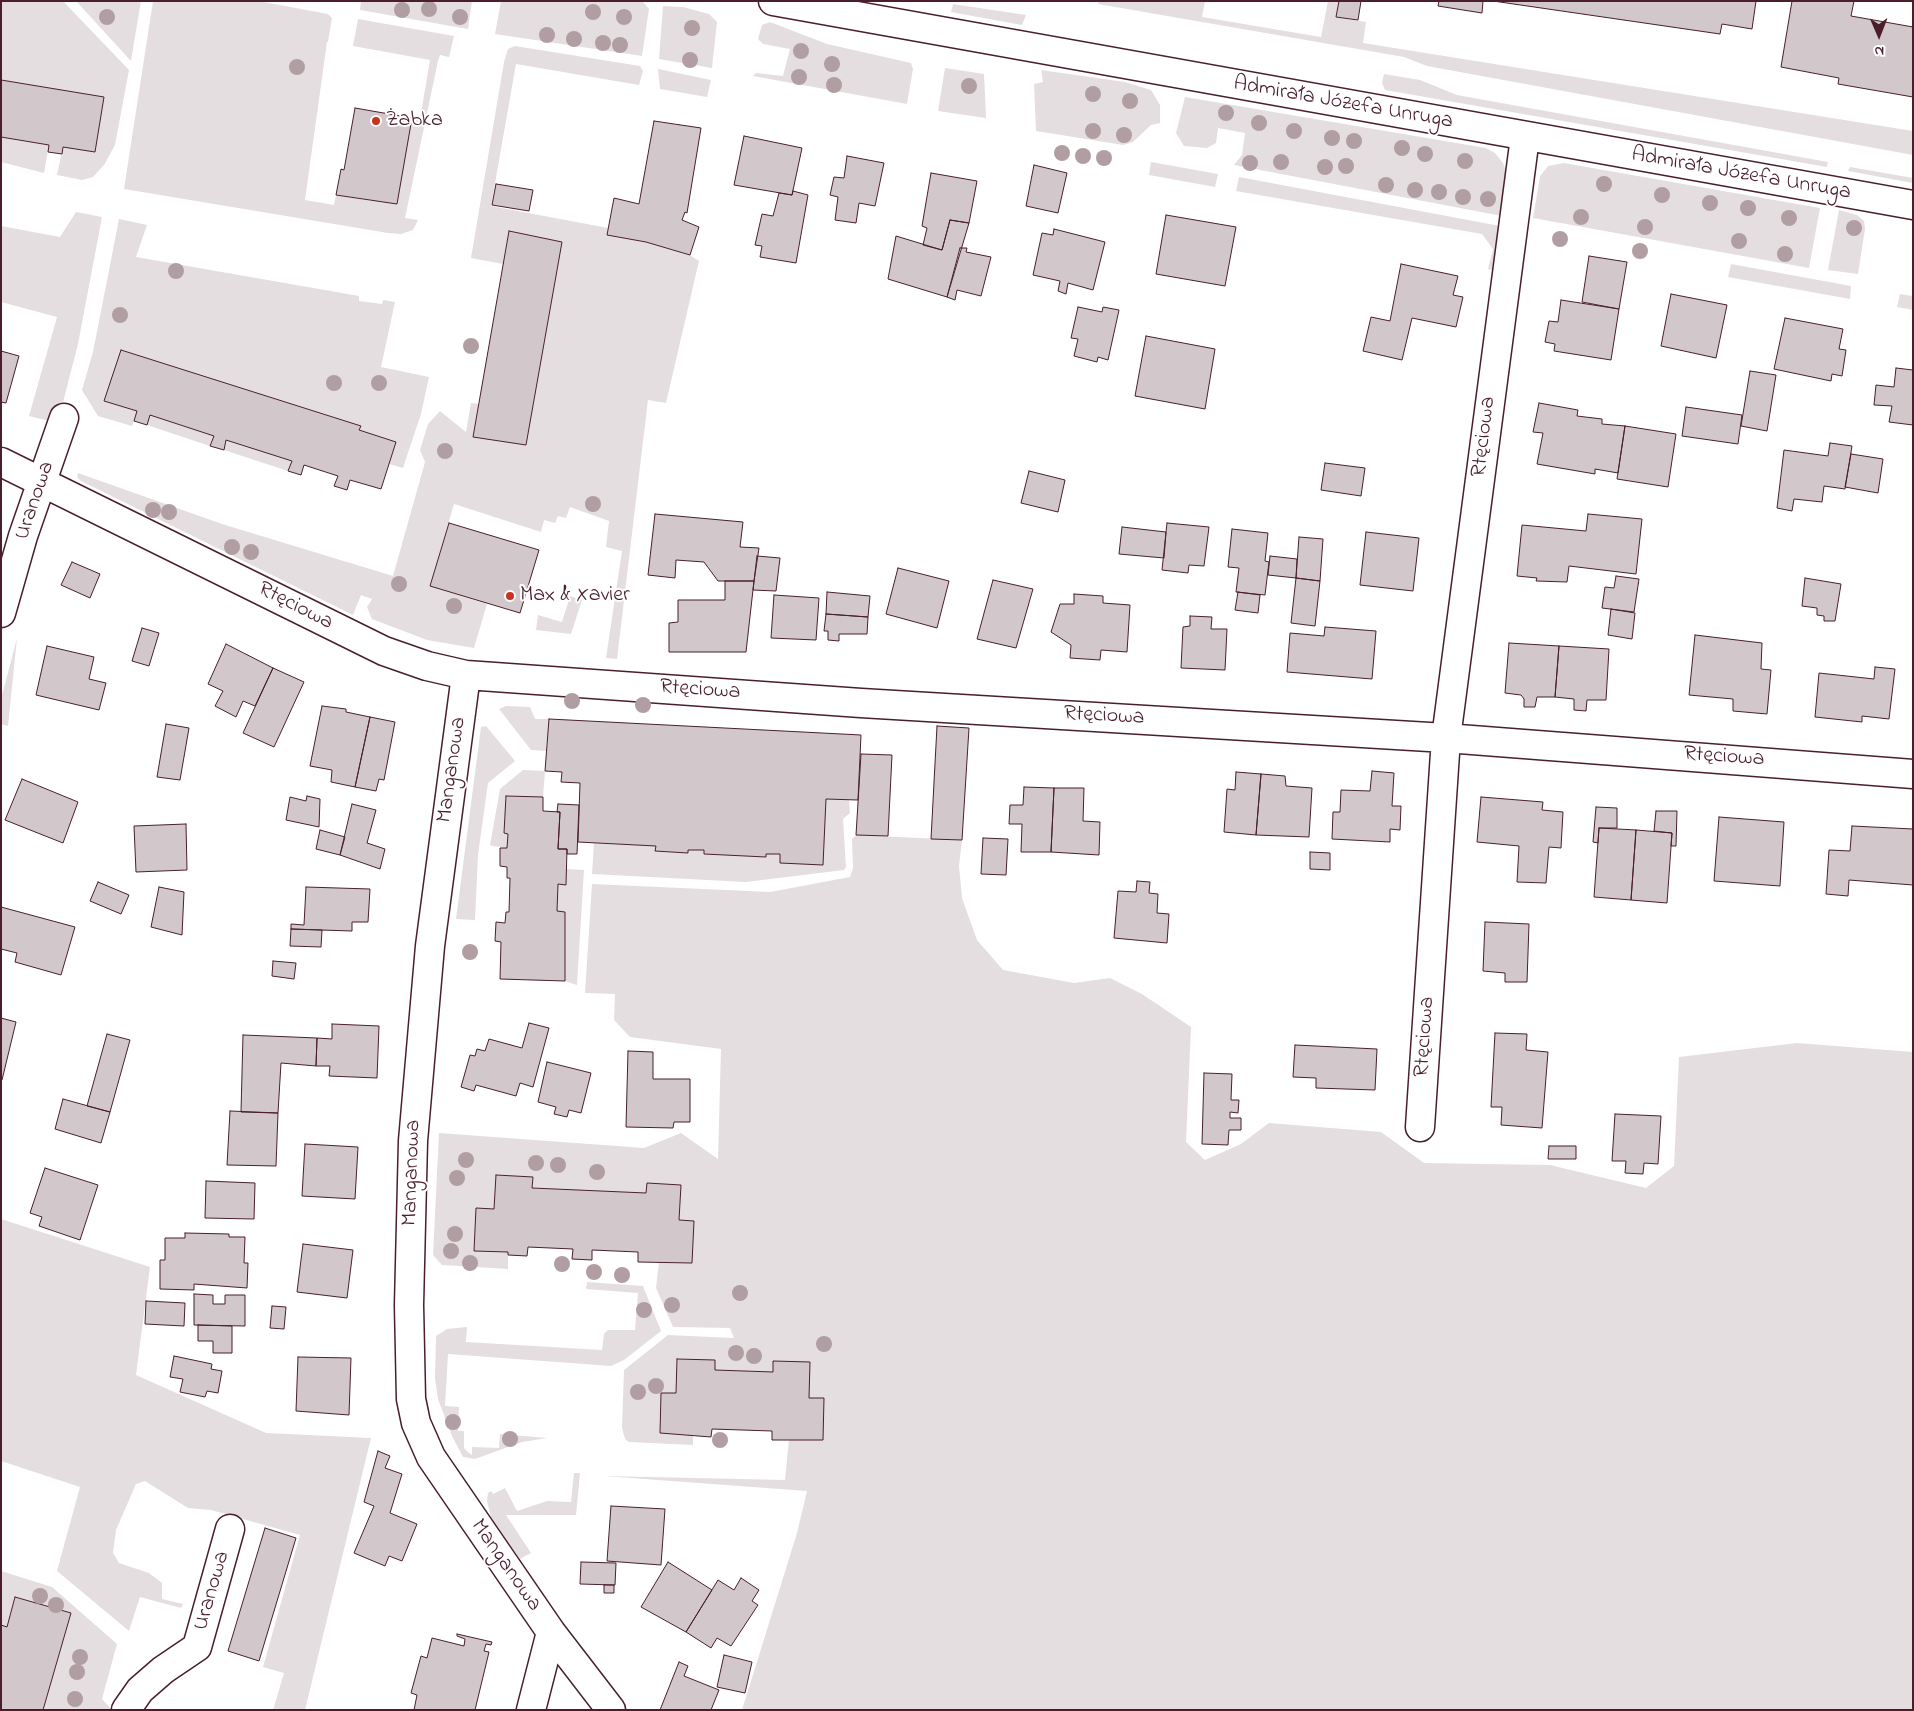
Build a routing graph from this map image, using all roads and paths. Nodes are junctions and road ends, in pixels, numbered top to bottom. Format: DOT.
graph roads {
  1 [pos="773,1"];
  2 [pos="1526,137"];
  3 [pos="1913,205"];
  4 [pos="64,418"];
  5 [pos="1,462"];
  6 [pos="44,481"];
  7 [pos="1,613"];
  8 [pos="466,675"];
  9 [pos="1446,738"];
  10 [pos="1913,774"];
  11 [pos="1420,1127"];
  12 [pos="230,1529"];
  13 [pos="551,1632"];
  14 [pos="126,1710"];
  15 [pos="531,1710"];
  16 [pos="611,1710"];
  1 -- 2 [label="street, Admirała Józefa Unruga"];
  2 -- 3 [label="street, Admirała Józefa Unruga"];
  2 -- 9 [label="street, Rtęciowa"];
  4 -- 6 [label="street, Uranowa"];
  5 -- 6 [label="street, Rtęciowa"];
  6 -- 7 [label="street, Uranowa"];
  6 -- 8 [label="street, Rtęciowa"];
  8 -- 9 [label="street, Rtęciowa"];
  8 -- 13 [label="street, Manganowa"];
  9 -- 10 [label="street, Rtęciowa"];
  9 -- 11 [label="street, Rtęciowa"];
  12 -- 14 [label="street, Uranowa"];
  13 -- 15 [label="street, Manganowa"];
  13 -- 16 [label="street, Manganowa"];
}
